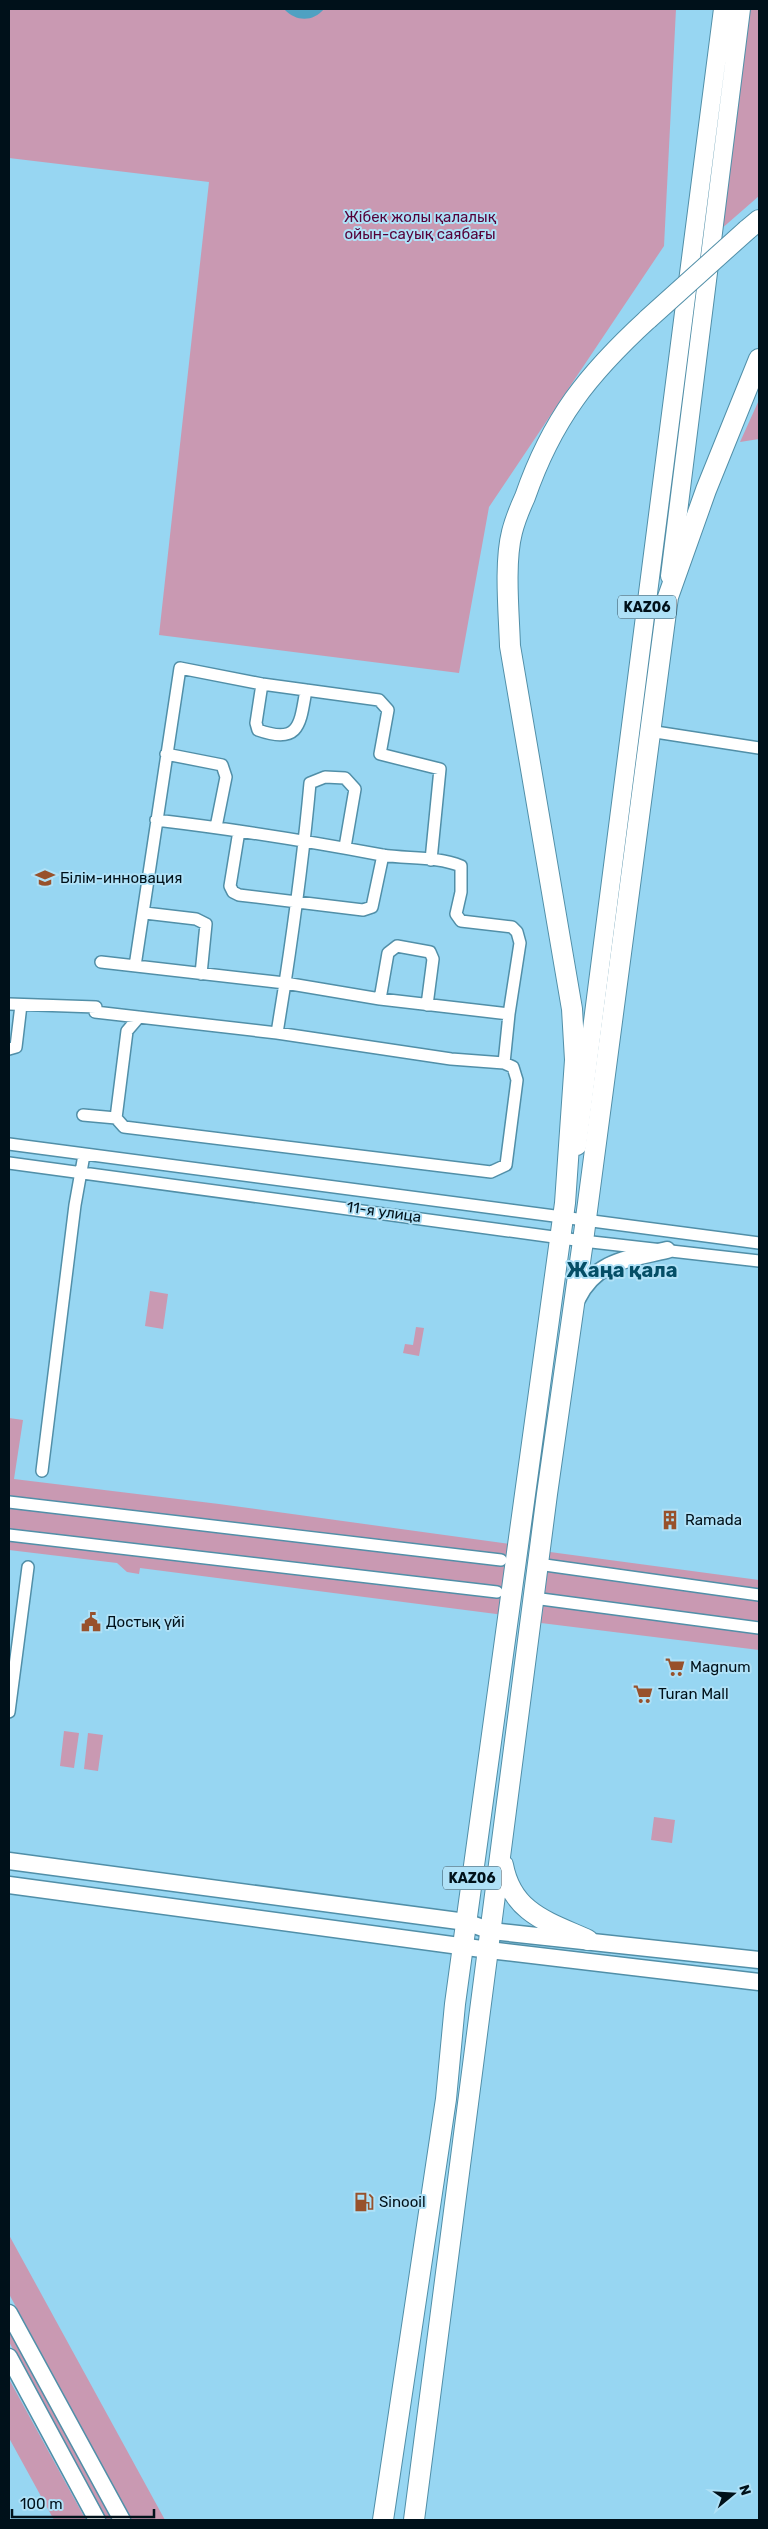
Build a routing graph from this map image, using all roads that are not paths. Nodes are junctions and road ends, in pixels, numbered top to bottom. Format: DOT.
graph roads {
  1 [pos="724,9"];
  2 [pos="740,9"];
  3 [pos="753,225"];
  4 [pos="759,359"];
  5 [pos="668,597"];
  6 [pos="262,684"];
  7 [pos="306,690"];
  8 [pos="649,732"];
  9 [pos="759,748"];
  10 [pos="166,754"];
  11 [pos="156,820"];
  12 [pos="216,827"];
  13 [pos="239,831"];
  14 [pos="305,841"];
  15 [pos="345,847"];
  16 [pos="383,855"];
  17 [pos="431,860"];
  18 [pos="298,901"];
  19 [pos="145,913"];
  20 [pos="101,962"];
  21 [pos="135,966"];
  22 [pos="201,974"];
  23 [pos="285,983"];
  24 [pos="380,999"];
  25 [pos="9,1004"];
  26 [pos="21,1005"];
  27 [pos="427,1005"];
  28 [pos="509,1014"];
  29 [pos="139,1017"];
  30 [pos="277,1033"];
  31 [pos="9,1049"];
  32 [pos="504,1063"];
  33 [pos="83,1115"];
  34 [pos="116,1118"];
  35 [pos="9,1144"];
  36 [pos="84,1155"];
  37 [pos="9,1162"];
  38 [pos="81,1172"];
  39 [pos="563,1219"];
  40 [pos="586,1219"];
  41 [pos="583,1240"];
  42 [pos="759,1243"];
  43 [pos="668,1250"];
  44 [pos="759,1261"];
  45 [pos="574,1305"];
  46 [pos="42,1471"];
  47 [pos="9,1502"];
  48 [pos="9,1535"];
  49 [pos="502,1560"];
  50 [pos="545,1566"];
  51 [pos="28,1567"];
  52 [pos="497,1592"];
  53 [pos="759,1595"];
  54 [pos="541,1599"];
  55 [pos="759,1628"];
  56 [pos="9,1712"];
  57 [pos="501,1855"];
  58 [pos="9,1861"];
  59 [pos="9,1885"];
  60 [pos="466,1922"];
  61 [pos="490,1940"];
  62 [pos="588,1940"];
  63 [pos="463,1947"];
  64 [pos="759,1960"];
  65 [pos="759,1982"];
  66 [pos="9,2313"];
  67 [pos="9,2357"];
  68 [pos="97,2520"];
  69 [pos="122,2520"];
  70 [pos="383,2520"];
  71 [pos="414,2520"];
  1 -- 39 [label="main road, KАZ06"];
  2 -- 5 [label="main road, KАZ06"];
  3 -- 39 [label="highway, KАZ06, bridge"];
  4 -- 5 [label="highway, KАZ06"];
  5 -- 8 [label="highway, KАZ06"];
  6 -- 7 [label="street"];
  6 -- 7 [label="street"];
  6 -- 10 [label="street"];
  7 -- 17 [label="street"];
  8 -- 9 [label="street"];
  8 -- 40 [label="highway, KАZ06"];
  10 -- 11 [label="street"];
  10 -- 12 [label="street"];
  11 -- 12 [label="street"];
  11 -- 19 [label="street"];
  12 -- 13 [label="street"];
  13 -- 14 [label="street"];
  13 -- 18 [label="street"];
  14 -- 15 [label="street"];
  14 -- 15 [label="street"];
  14 -- 18 [label="street"];
  15 -- 16 [label="street"];
  16 -- 17 [label="street"];
  16 -- 18 [label="street"];
  17 -- 28 [label="street"];
  18 -- 23 [label="street"];
  19 -- 21 [label="street"];
  19 -- 22 [label="street"];
  20 -- 21 [label="street"];
  21 -- 22 [label="street"];
  22 -- 23 [label="street"];
  23 -- 24 [label="street"];
  23 -- 30 [label="street"];
  24 -- 27 [label="street"];
  24 -- 27 [label="street"];
  25 -- 26 [label="street"];
  26 -- 29 [label="street"];
  26 -- 31 [label="street"];
  27 -- 28 [label="street"];
  28 -- 32 [label="street"];
  29 -- 30 [label="street"];
  29 -- 34 [label="street"];
  30 -- 32 [label="street"];
  32 -- 34 [label="street"];
  33 -- 34 [label="street"];
  35 -- 36 [label="street, 11-я улица"];
  36 -- 38 [label="street"];
  36 -- 39 [label="street, 11-я улица"];
  37 -- 38 [label="street, 11-я улица"];
  38 -- 39 [label="street, 11-я улица"];
  38 -- 46 [label="street"];
  39 -- 40 [label="street, 11-я улица"];
  39 -- 41 [label="street, 11-я улица"];
  39 -- 60 [label="highway, KАZ06"];
  40 -- 41 [label="highway, KАZ06"];
  40 -- 42 [label="street, 11-я улица"];
  41 -- 43 [label="street, 11-я улица"];
  41 -- 45 [label="highway, KАZ06"];
  43 -- 44 [label="street, 11-я улица"];
  43 -- 45 [label="street"];
  45 -- 57 [label="highway, KАZ06"];
  47 -- 49 [label="street"];
  48 -- 52 [label="street"];
  50 -- 53 [label="street"];
  51 -- 56 [label="street"];
  54 -- 55 [label="street"];
  57 -- 61 [label="highway, KАZ06"];
  57 -- 62 [label="highway"];
  58 -- 60 [label="street"];
  59 -- 63 [label="street"];
  60 -- 61 [label="street"];
  60 -- 63 [label="highway, KАZ06"];
  61 -- 62 [label="street"];
  61 -- 63 [label="street"];
  61 -- 65 [label="street"];
  61 -- 71 [label="highway, KАZ06"];
  62 -- 64 [label="street"];
  63 -- 70 [label="highway, KАZ06"];
  66 -- 69 [label="street"];
  67 -- 68 [label="street"];
}
